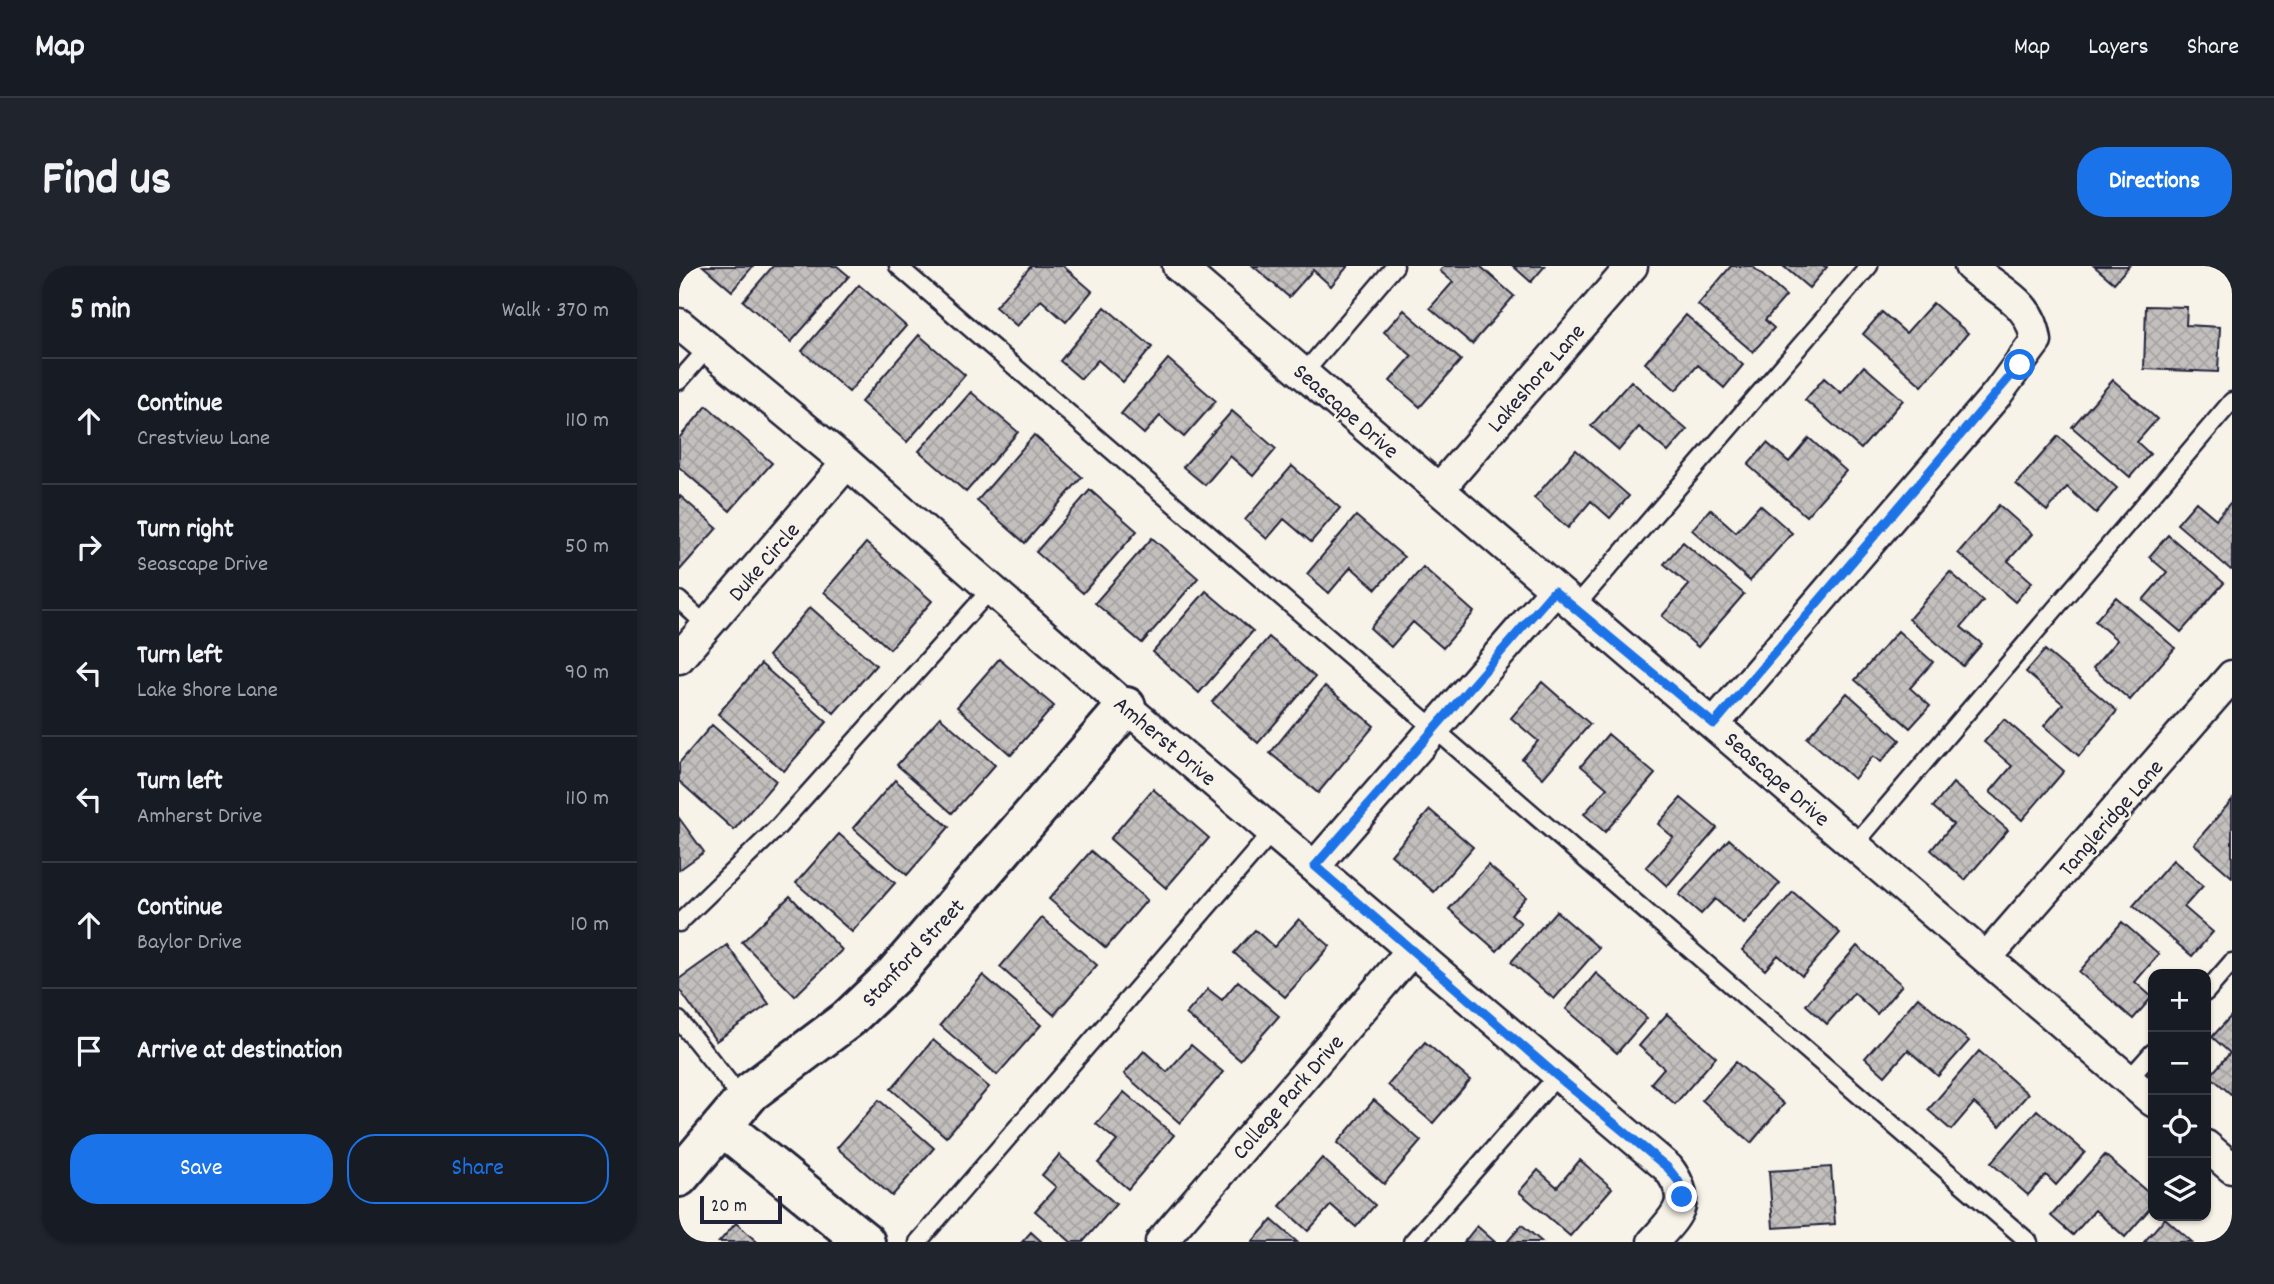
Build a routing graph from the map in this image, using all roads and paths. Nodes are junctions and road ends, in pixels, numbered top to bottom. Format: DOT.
graph roads {
  1 [pos="898,266"];
  2 [pos="1178,266"];
  3 [pos="1395,266"];
  4 [pos="1632,266"];
  5 [pos="1869,266"];
  6 [pos="1970,266"];
  7 [pos="679,324"];
  8 [pos="708,348"];
  9 [pos="1304,373"];
  10 [pos="679,381"];
  11 [pos="2232,401"];
  12 [pos="847,463"];
  13 [pos="1439,489"];
  14 [pos="992,588"];
  15 [pos="1564,599"];
  16 [pos="679,600"];
  17 [pos="707,626"];
  18 [pos="679,658"];
  19 [pos="2232,676"];
  20 [pos="1126,707"];
  21 [pos="1714,724"];
  22 [pos="1435,728"];
  23 [pos="1273,831"];
  24 [pos="1855,844"];
  25 [pos="1315,866"];
  26 [pos="679,923"];
  27 [pos="1412,950"];
  28 [pos="1987,957"];
  29 [pos="2232,962"];
  30 [pos="2211,986"];
  31 [pos="679,1020"];
  32 [pos="2148,1058"];
  33 [pos="1557,1076"];
  34 [pos="2129,1080"];
  35 [pos="2148,1097"];
  36 [pos="733,1113"];
  37 [pos="2211,1150"];
  38 [pos="2232,1168"];
  39 [pos="679,1177"];
  40 [pos="865,1242"];
  41 [pos="918,1242"];
  42 [pos="1161,1242"];
  43 [pos="1412,1242"];
  44 [pos="1653,1242"];
  45 [pos="2029,1242"];
  1 -- 22 [label="lane"];
  2 -- 9 [label="street, Seascape Drive"];
  3 -- 9 [label="lane"];
  4 -- 13 [label="street, Lakeshore Lane"];
  5 -- 15 [label="lane"];
  6 -- 21 [label="street"];
  7 -- 8 [label="street, Amherst Drive"];
  8 -- 10 [label="lane"];
  8 -- 12 [label="street, Amherst Drive"];
  9 -- 13 [label="street, Seascape Drive"];
  11 -- 24 [label="lane"];
  12 -- 14 [label="street, Amherst Drive"];
  12 -- 17 [label="street, Duke Circle"];
  13 -- 15 [label="street, Seascape Drive"];
  14 -- 20 [label="street, Amherst Drive"];
  14 -- 26 [label="lane"];
  15 -- 21 [label="street, Seascape Drive"];
  15 -- 22 [label="street"];
  16 -- 17 [label="lane"];
  17 -- 18 [label="street, Duke Circle"];
  19 -- 28 [label="street, Tangleridge Lane"];
  20 -- 23 [label="street, Amherst Drive"];
  20 -- 36 [label="street, Stanford Street"];
  21 -- 24 [label="street, Seascape Drive"];
  22 -- 25 [label="street"];
  22 -- 45 [label="lane"];
  23 -- 25 [label="street, Amherst Drive"];
  23 -- 41 [label="lane"];
  24 -- 28 [label="street, Seascape Drive"];
  25 -- 27 [label="street, Amherst Drive"];
  27 -- 33 [label="street, Amherst Drive"];
  27 -- 42 [label="street, College Park Drive"];
  28 -- 34 [label="street, Seascape Drive"];
  29 -- 30 [label="lane"];
  31 -- 36 [label="lane"];
  32 -- 34 [label="lane"];
  33 -- 43 [label="lane"];
  33 -- 44 [label="street, Amherst Drive"];
  34 -- 35 [label="street, Seascape Drive"];
  36 -- 39 [label="street, Stanford Street"];
  36 -- 40 [label="street"];
  37 -- 38 [label="street"];
}
